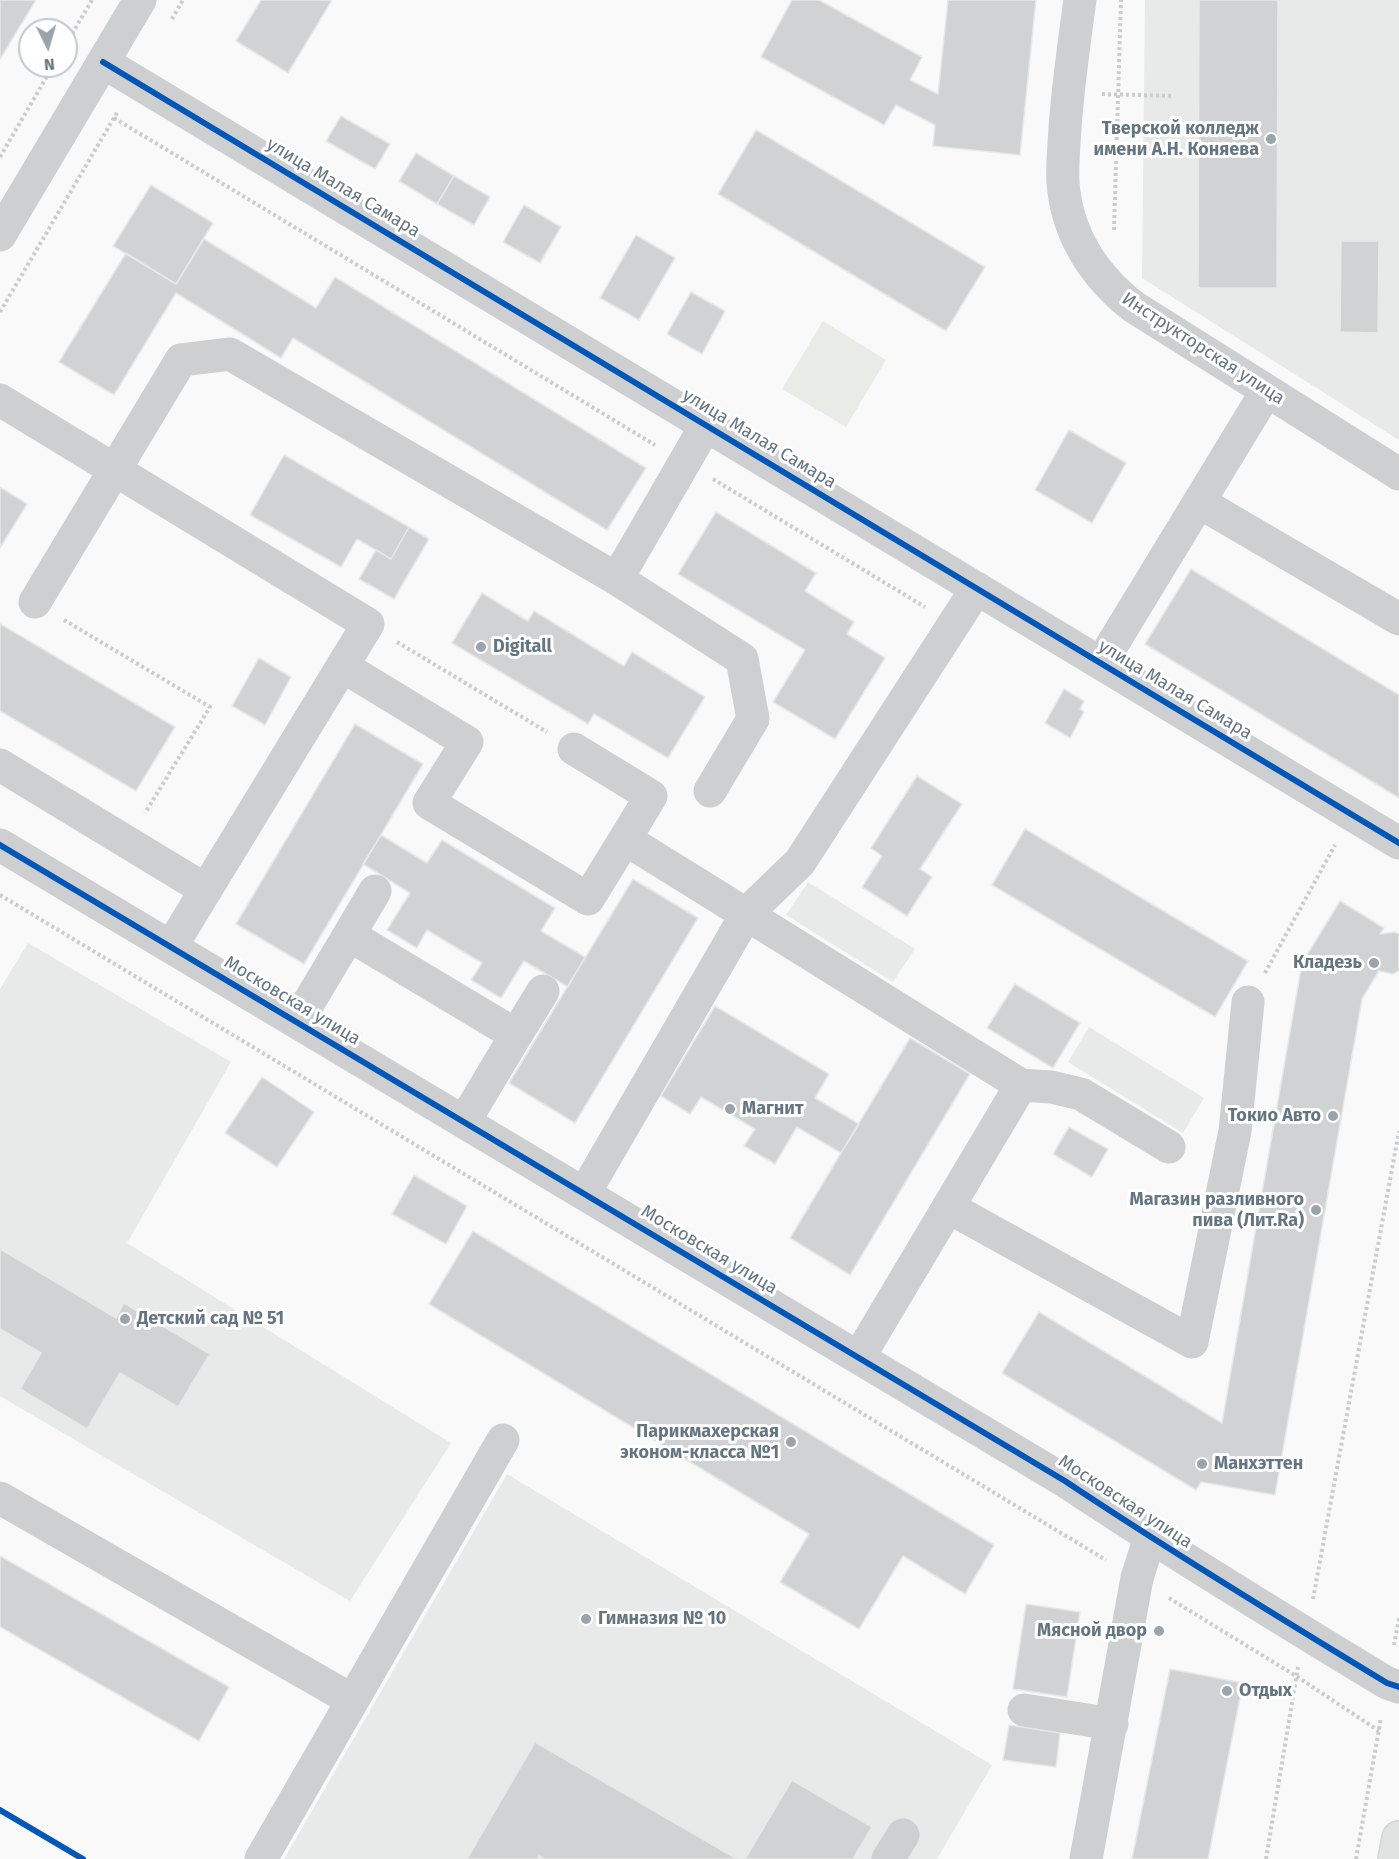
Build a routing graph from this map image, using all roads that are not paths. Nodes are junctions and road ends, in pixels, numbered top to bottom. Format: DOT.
graph roads {
  1 [pos="140,0"];
  2 [pos="1080,0"];
  3 [pos="103,62"];
  4 [pos="0,235"];
  5 [pos="1266,392"];
  6 [pos="0,400"];
  7 [pos="706,425"];
  8 [pos="115,470"];
  9 [pos="1399,474"];
  10 [pos="1199,502"];
  11 [pos="617,579"];
  12 [pos="976,588"];
  13 [pos="35,602"];
  14 [pos="1399,620"];
  15 [pos="1101,663"];
  16 [pos="342,666"];
  17 [pos="574,749"];
  18 [pos="0,765"];
  19 [pos="710,791"];
  20 [pos="624,839"];
  21 [pos="1399,843"];
  22 [pos="0,845"];
  23 [pos="206,890"];
  24 [pos="375,891"];
  25 [pos="747,914"];
  26 [pos="349,935"];
  27 [pos="171,947"];
  28 [pos="543,991"];
  29 [pos="1248,1002"];
  30 [pos="297,1022"];
  31 [pos="516,1035"];
  32 [pos="1021,1085"];
  33 [pos="464,1122"];
  34 [pos="1169,1147"];
  35 [pos="585,1194"];
  36 [pos="948,1207"];
  37 [pos="859,1357"];
  38 [pos="503,1440"];
  39 [pos="0,1498"];
  40 [pos="1150,1537"];
  41 [pos="1393,1685"];
  42 [pos="352,1700"];
  43 [pos="1024,1710"];
  44 [pos="1112,1724"];
  45 [pos="1399,1838"];
  46 [pos="261,1859"];
  47 [pos="1086,1859"];
  48 [pos="1395,1859"];
  1 -- 3 [label="street"];
  2 -- 5 [label="street, Инструкторская улица"];
  3 -- 4 [label="street"];
  3 -- 7 [label="street, улица Малая Самара"];
  5 -- 9 [label="street, Инструкторская улица"];
  5 -- 10 [label="street"];
  6 -- 8 [label="street"];
  7 -- 11 [label="street"];
  7 -- 12 [label="street, улица Малая Самара"];
  8 -- 11 [label="street"];
  8 -- 13 [label="street"];
  8 -- 16 [label="street"];
  10 -- 14 [label="street"];
  10 -- 15 [label="street"];
  11 -- 19 [label="street"];
  12 -- 15 [label="street, улица Малая Самара"];
  12 -- 25 [label="street"];
  15 -- 21 [label="street, улица Малая Самара"];
  16 -- 20 [label="street"];
  16 -- 23 [label="street"];
  17 -- 20 [label="street"];
  18 -- 23 [label="street"];
  20 -- 25 [label="street"];
  22 -- 27 [label="street, Московская улица"];
  23 -- 27 [label="street"];
  24 -- 26 [label="street"];
  25 -- 32 [label="street"];
  25 -- 35 [label="street"];
  26 -- 30 [label="street"];
  26 -- 31 [label="street"];
  27 -- 30 [label="street, Московская улица"];
  28 -- 31 [label="street"];
  29 -- 36 [label="street"];
  30 -- 33 [label="street, Московская улица"];
  31 -- 33 [label="street"];
  32 -- 34 [label="street"];
  32 -- 36 [label="street"];
  33 -- 35 [label="street, Московская улица"];
  35 -- 37 [label="street, Московская улица"];
  36 -- 37 [label="street"];
  37 -- 40 [label="street, Московская улица"];
  38 -- 42 [label="street"];
  39 -- 42 [label="street"];
  40 -- 41 [label="street, Московская улица"];
  40 -- 44 [label="street"];
  42 -- 46 [label="street"];
  43 -- 44 [label="street"];
  44 -- 47 [label="street"];
  45 -- 48 [label="main road"];
}
